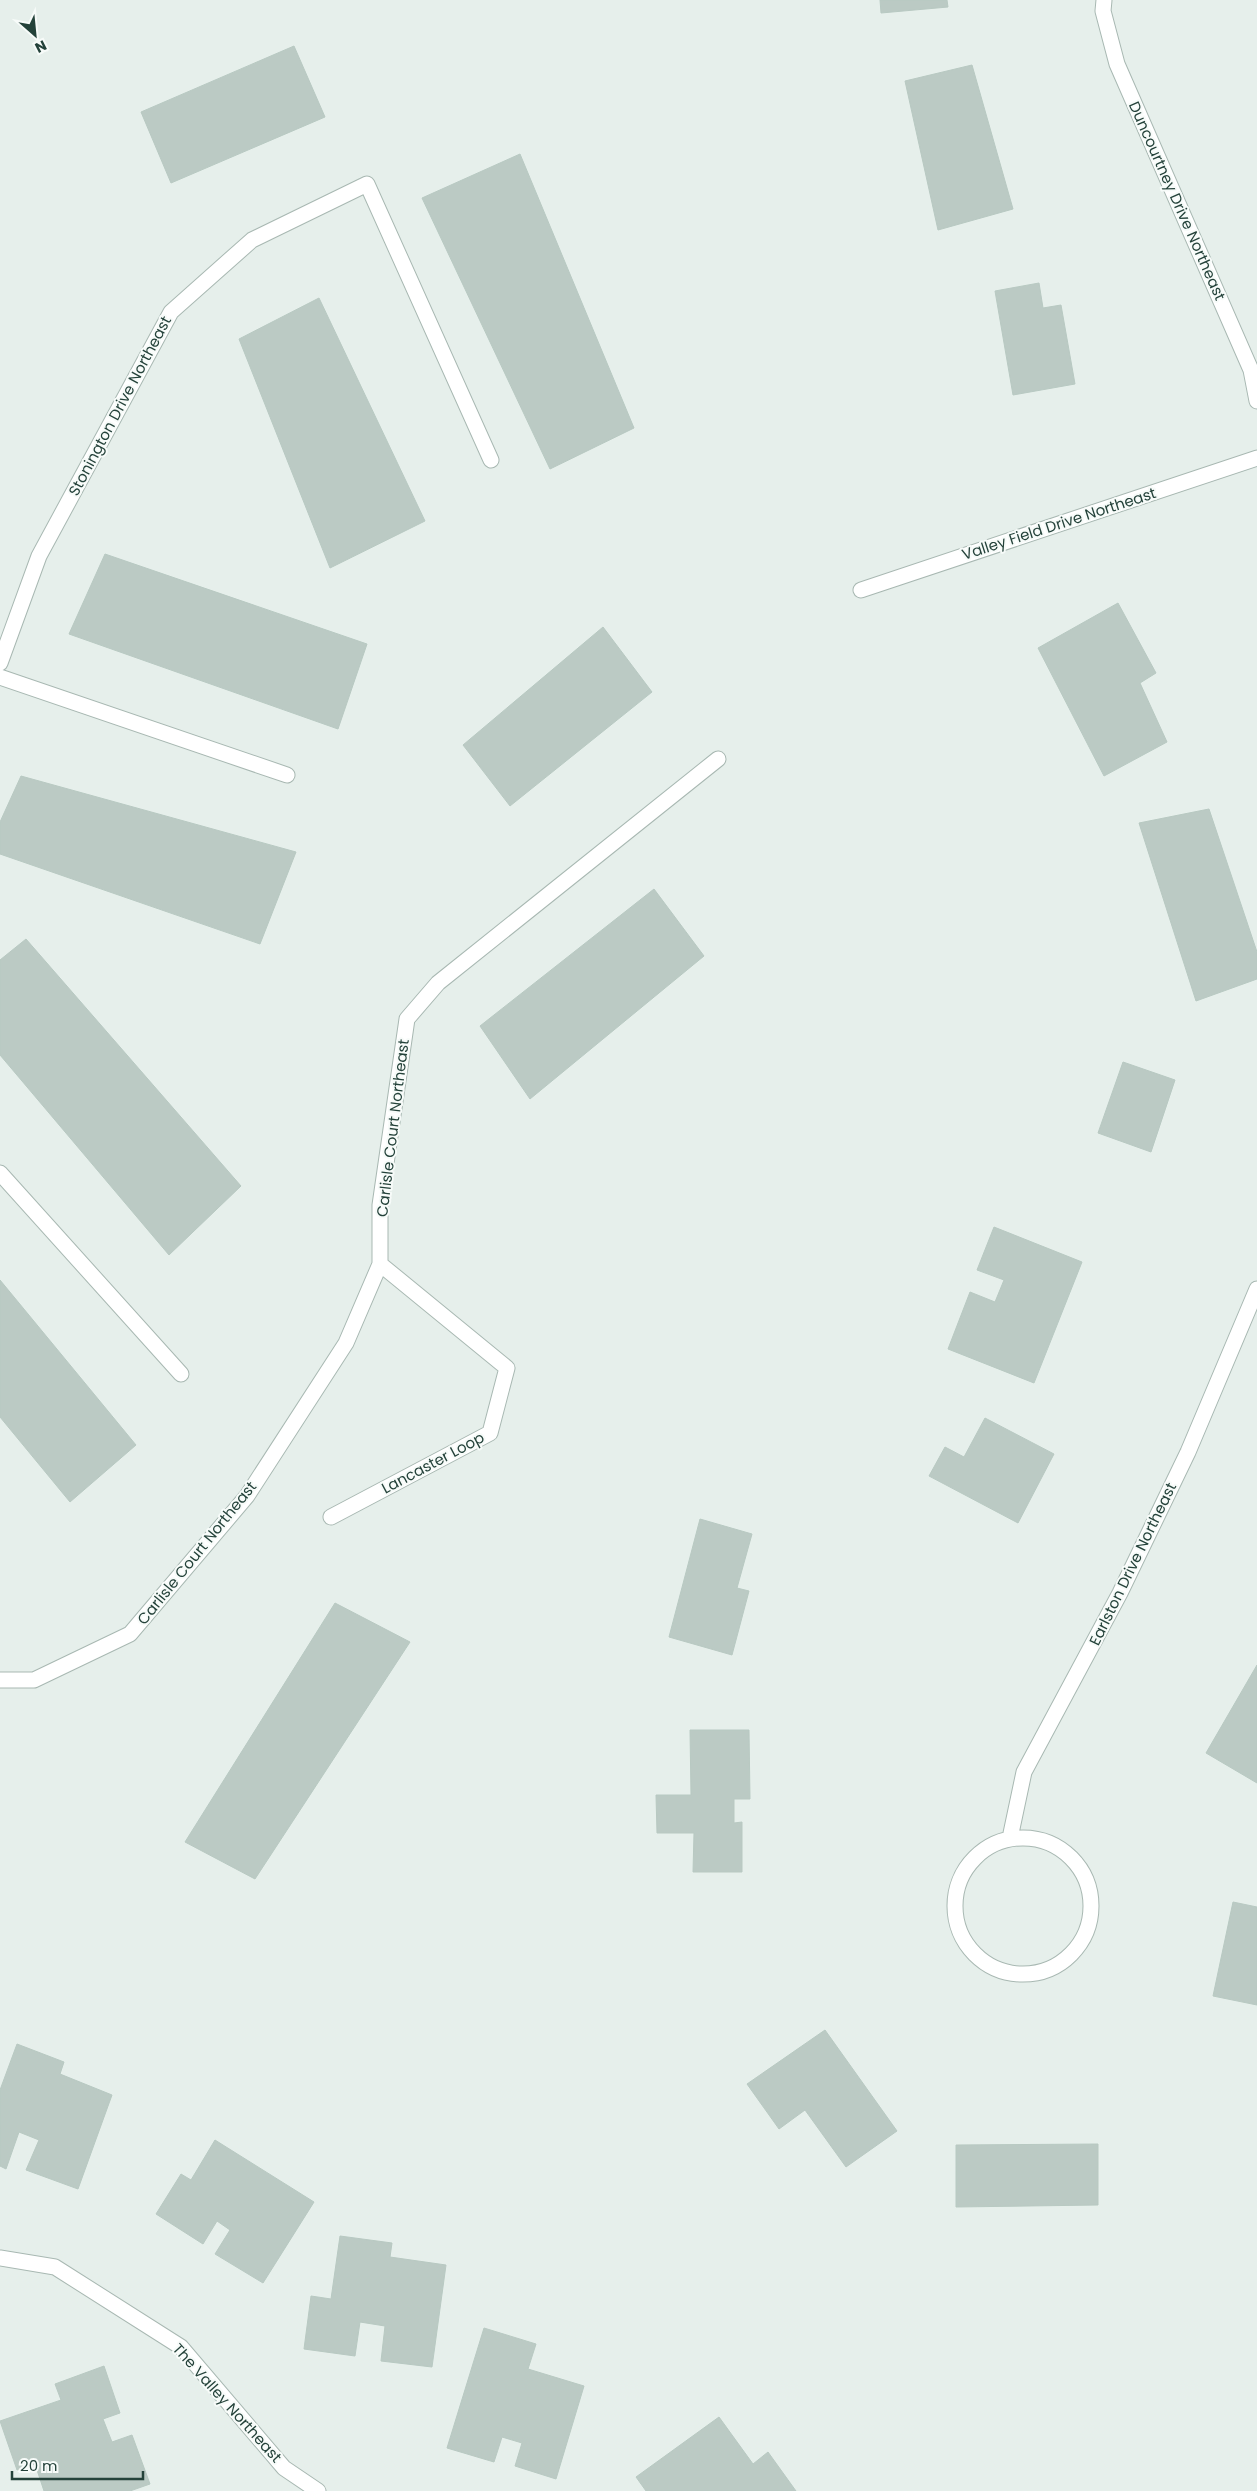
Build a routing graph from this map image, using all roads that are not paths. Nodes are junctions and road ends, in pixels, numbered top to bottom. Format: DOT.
graph roads {
  1 [pos="1104,0"];
  2 [pos="1257,401"];
  3 [pos="1257,458"];
  4 [pos="491,460"];
  5 [pos="861,590"];
  6 [pos="0,663"];
  7 [pos="0,677"];
  8 [pos="718,759"];
  9 [pos="286,775"];
  10 [pos="0,1173"];
  11 [pos="380,1264"];
  12 [pos="1257,1289"];
  13 [pos="181,1374"];
  14 [pos="331,1517"];
  15 [pos="0,1680"];
  16 [pos="1010,1838"];
  17 [pos="0,2258"];
  18 [pos="318,2491"];
  1 -- 2 [label="street, Duncourtney Drive Northeast"];
  3 -- 5 [label="street, Valley Field Drive Northeast"];
  4 -- 6 [label="street, Stonington Drive Northeast"];
  7 -- 9 [label="street"];
  8 -- 11 [label="street, Carlisle Court Northeast"];
  10 -- 13 [label="street"];
  11 -- 14 [label="street, Lancaster Loop"];
  11 -- 15 [label="street, Carlisle Court Northeast"];
  12 -- 16 [label="street, Earlston Drive Northeast"];
  16 -- 16 [label="street"];
  17 -- 18 [label="street, The Valley Northeast"];
}
